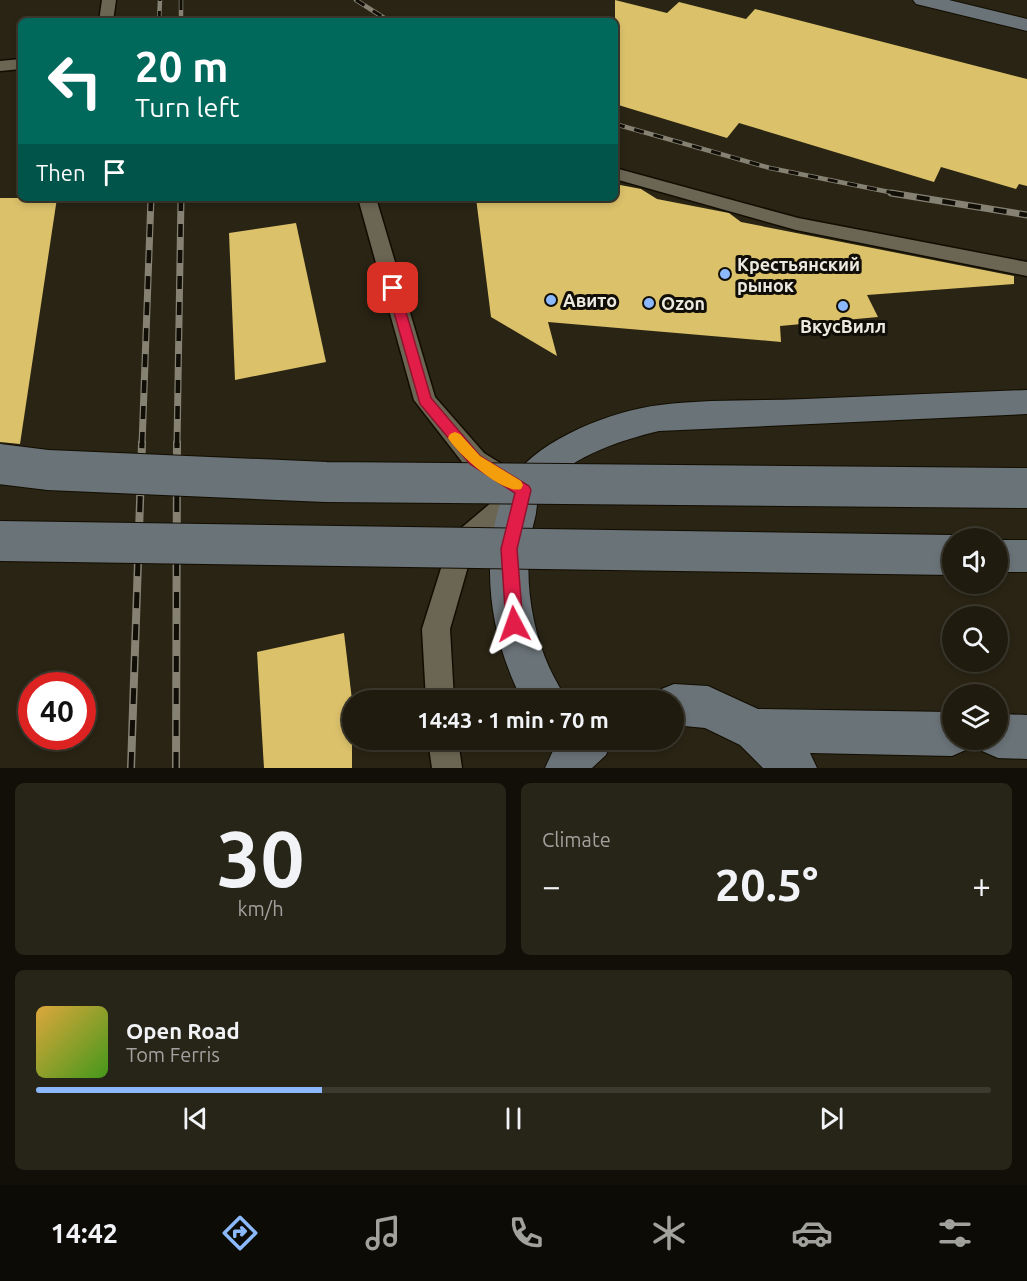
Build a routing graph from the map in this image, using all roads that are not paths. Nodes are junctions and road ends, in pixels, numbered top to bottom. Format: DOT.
graph roads {
  1 [pos="109,0"];
  2 [pos="923,0"];
  3 [pos="106,18"];
  4 [pos="1027,25"];
  5 [pos="18,64"];
  6 [pos="0,66"];
  7 [pos="618,174"];
  8 [pos="368,201"];
  9 [pos="1027,269"];
  10 [pos="1027,402"];
  11 [pos="0,464"];
  12 [pos="1027,489"];
  13 [pos="523,490"];
  14 [pos="0,541"];
  15 [pos="942,555"];
  16 [pos="1008,556"];
  17 [pos="1027,556"];
  18 [pos="439,690"];
  19 [pos="539,690"];
  20 [pos="684,706"];
  21 [pos="756,730"];
  22 [pos="942,734"];
  23 [pos="1008,736"];
  24 [pos="1027,737"];
  25 [pos="444,750"];
  26 [pos="447,768"];
  27 [pos="794,768"];
  1 -- 3 [label="lane"];
  2 -- 4 [label="main road"];
  5 -- 6 [label="lane"];
  7 -- 9 [label="lane"];
  8 -- 13 [label="lane"];
  10 -- 13 [label="main road"];
  11 -- 12 [label="main road, bridge"];
  13 -- 18 [label="lane"];
  13 -- 19 [label="main road"];
  14 -- 15 [label="main road, bridge"];
  16 -- 17 [label="main road"];
  20 -- 21 [label="main road"];
  21 -- 22 [label="main road"];
  21 -- 27 [label="main road"];
  23 -- 24 [label="main road"];
  25 -- 26 [label="lane"];
}
